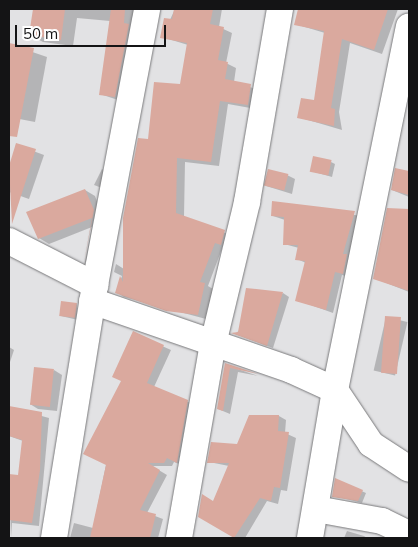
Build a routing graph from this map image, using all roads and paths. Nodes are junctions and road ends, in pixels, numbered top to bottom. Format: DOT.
graph roads {
  1 [pos="147,9"];
  2 [pos="280,9"];
  3 [pos="409,26"];
  4 [pos="9,241"];
  5 [pos="93,293"];
  6 [pos="213,344"];
  7 [pos="335,390"];
  8 [pos="409,469"];
  9 [pos="316,509"];
  10 [pos="409,534"];
  11 [pos="54,538"];
  12 [pos="179,538"];
  13 [pos="310,538"];
  1 -- 5 [label="street"];
  2 -- 6 [label="street"];
  3 -- 7 [label="street"];
  4 -- 5 [label="street"];
  5 -- 6 [label="street"];
  5 -- 11 [label="street"];
  6 -- 7 [label="street"];
  6 -- 12 [label="street"];
  7 -- 8 [label="street"];
  7 -- 9 [label="street"];
  9 -- 10 [label="street"];
  9 -- 13 [label="street"];
}
